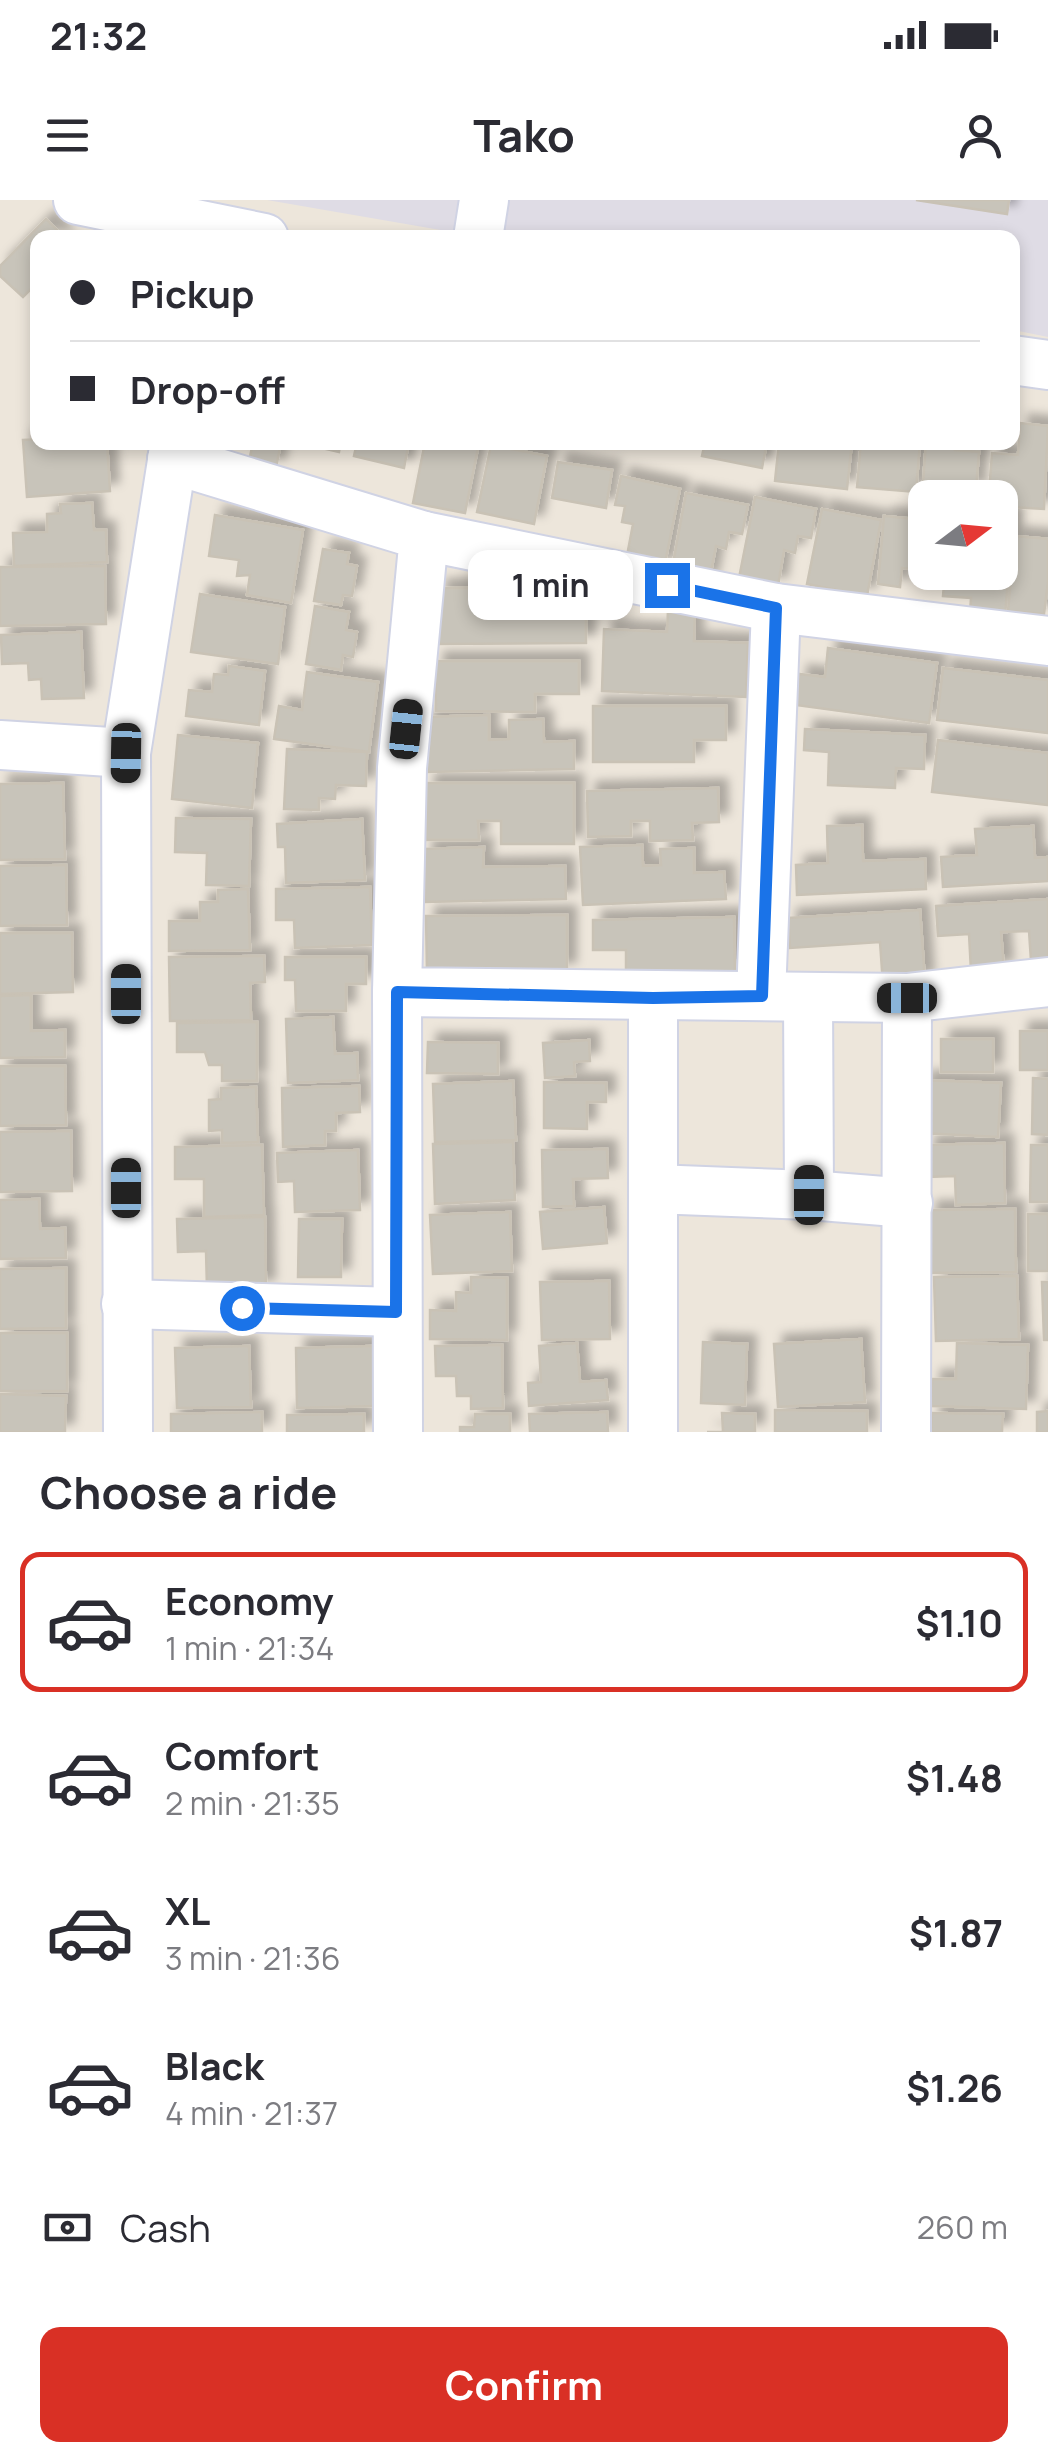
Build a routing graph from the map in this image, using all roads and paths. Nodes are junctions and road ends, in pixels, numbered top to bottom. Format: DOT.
graph roads {
  1 [pos="78,200"];
  2 [pos="484,200"];
  3 [pos="212,222"];
  4 [pos="238,230"];
  5 [pos="479,230"];
  6 [pos="1020,361"];
  7 [pos="1048,366"];
  8 [pos="173,451"];
  9 [pos="424,536"];
  10 [pos="776,608"];
  11 [pos="1048,640"];
  12 [pos="0,745"];
  13 [pos="126,753"];
  14 [pos="1048,982"];
  15 [pos="397,992"];
  16 [pos="762,996"];
  17 [pos="653,998"];
  18 [pos="808,998"];
  19 [pos="907,998"];
  20 [pos="653,1189"];
  21 [pos="809,1195"];
  22 [pos="908,1203"];
  23 [pos="126,1304"];
  24 [pos="396,1312"];
  25 [pos="128,1432"];
  26 [pos="398,1432"];
  27 [pos="653,1432"];
  28 [pos="906,1432"];
  1 -- 3 [label="street"];
  2 -- 5 [label="street"];
  3 -- 4 [label="street"];
  6 -- 7 [label="street"];
  8 -- 9 [label="street"];
  8 -- 13 [label="street"];
  9 -- 10 [label="street"];
  9 -- 15 [label="street"];
  10 -- 11 [label="street"];
  10 -- 16 [label="street"];
  12 -- 13 [label="street"];
  13 -- 23 [label="street"];
  14 -- 19 [label="street"];
  15 -- 17 [label="street"];
  15 -- 24 [label="street"];
  16 -- 17 [label="street"];
  16 -- 18 [label="street"];
  17 -- 20 [label="street"];
  18 -- 19 [label="street"];
  18 -- 21 [label="street"];
  19 -- 22 [label="street"];
  20 -- 21 [label="street"];
  20 -- 27 [label="street"];
  21 -- 22 [label="street"];
  22 -- 28 [label="street"];
  23 -- 24 [label="street"];
  23 -- 25 [label="street"];
  24 -- 26 [label="street"];
}
